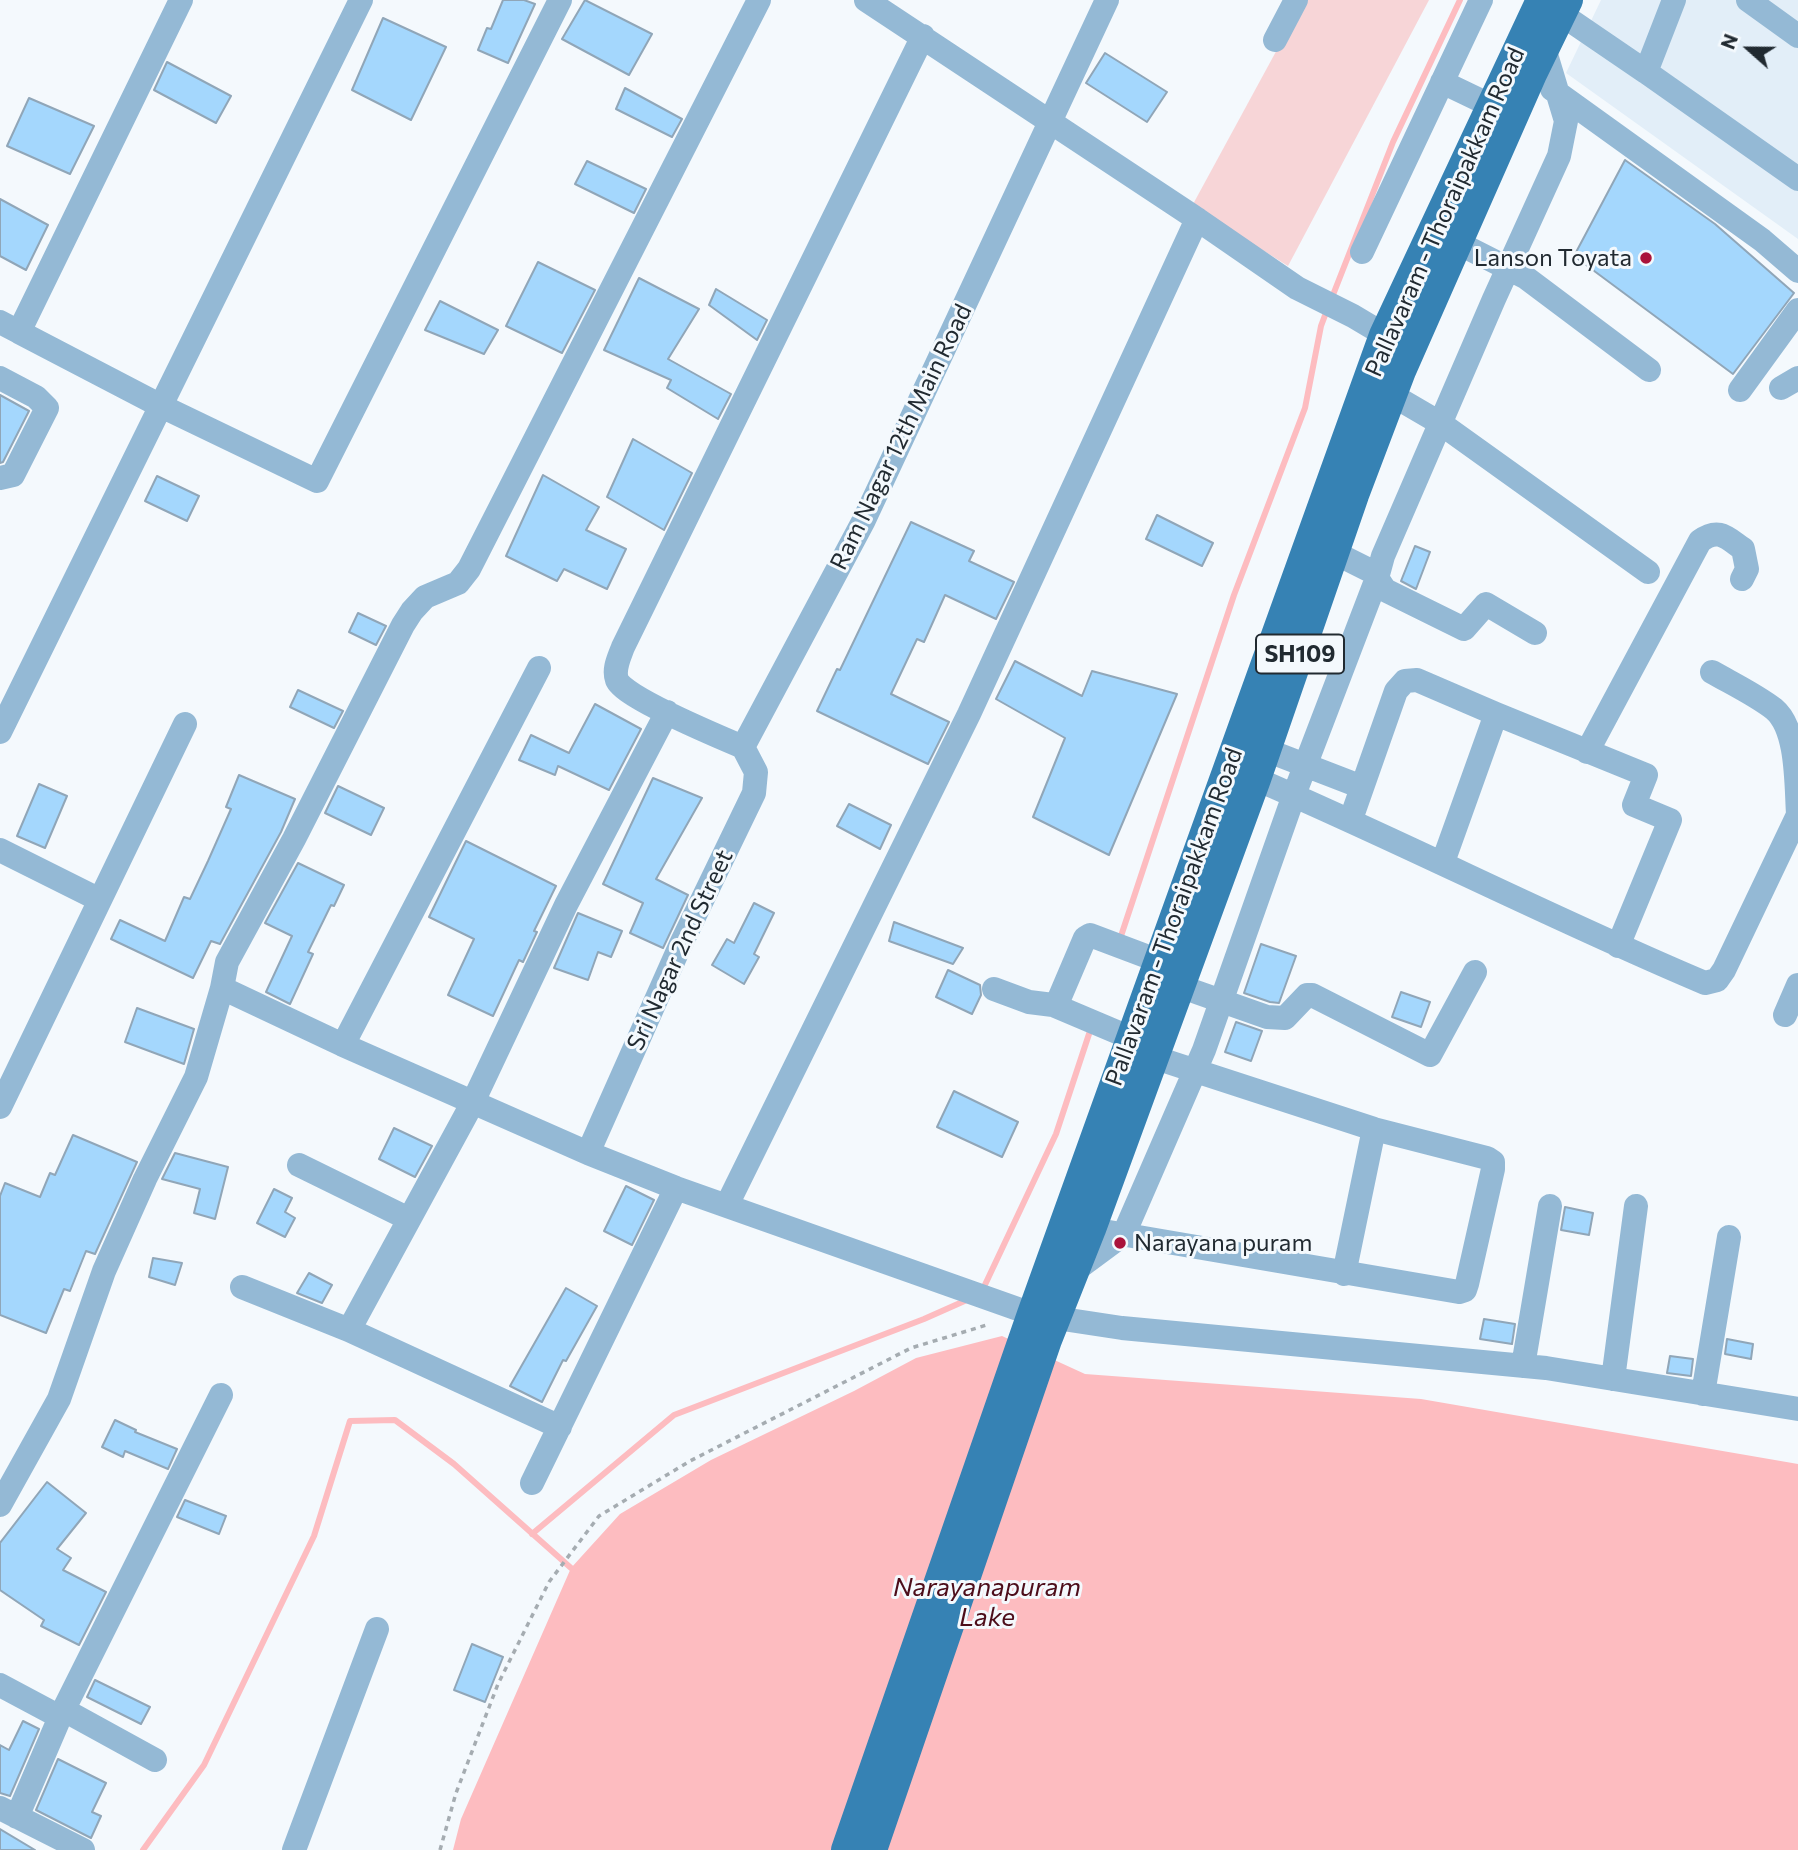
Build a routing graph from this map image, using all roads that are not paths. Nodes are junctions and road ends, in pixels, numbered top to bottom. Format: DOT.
graph roads {
  1 [pos="181,0"];
  2 [pos="361,0"];
  3 [pos="560,0"];
  4 [pos="759,0"];
  5 [pos="1107,0"];
  6 [pos="1296,0"];
  7 [pos="1480,0"];
  8 [pos="1674,0"];
  9 [pos="1748,0"];
  10 [pos="880,4"];
  11 [pos="1557,5"];
  12 [pos="923,36"];
  13 [pos="1798,36"];
  14 [pos="1275,40"];
  15 [pos="1538,61"];
  16 [pos="1646,72"];
  17 [pos="1442,82"];
  18 [pos="1557,92"];
  19 [pos="1492,106"];
  20 [pos="1051,122"];
  21 [pos="1798,179"];
  22 [pos="1197,219"];
  23 [pos="1458,243"];
  24 [pos="1362,252"];
  25 [pos="1508,268"];
  26 [pos="1798,271"];
  27 [pos="1798,310"];
  28 [pos="10,327"];
  29 [pos="1384,335"];
  30 [pos="1410,350"];
  31 [pos="1649,370"];
  32 [pos="0,378"];
  33 [pos="1741,390"];
  34 [pos="1392,395"];
  35 [pos="161,406"];
  36 [pos="1440,423"];
  37 [pos="0,478"];
  38 [pos="1335,553"];
  39 [pos="1648,572"];
  40 [pos="1377,578"];
  41 [pos="1742,579"];
  42 [pos="1535,633"];
  43 [pos="539,668"];
  44 [pos="1712,672"];
  45 [pos="667,712"];
  46 [pos="1496,714"];
  47 [pos="185,724"];
  48 [pos="0,732"];
  49 [pos="743,747"];
  50 [pos="1266,750"];
  51 [pos="1587,752"];
  52 [pos="1305,765"];
  53 [pos="1256,779"];
  54 [pos="1362,787"];
  55 [pos="1294,795"];
  56 [pos="1798,815"];
  57 [pos="1351,819"];
  58 [pos="0,850"];
  59 [pos="1443,862"];
  60 [pos="100,900"];
  61 [pos="1618,946"];
  62 [pos="1159,961"];
  63 [pos="1475,972"];
  64 [pos="1798,985"];
  65 [pos="1179,986"];
  66 [pos="222,988"];
  67 [pos="994,989"];
  68 [pos="1222,1000"];
  69 [pos="1053,1005"];
  70 [pos="1785,1015"];
  71 [pos="1130,1038"];
  72 [pos="343,1045"];
  73 [pos="1153,1057"];
  74 [pos="1193,1071"];
  75 [pos="473,1102"];
  76 [pos="0,1107"];
  77 [pos="1374,1129"];
  78 [pos="588,1153"];
  79 [pos="299,1165"];
  80 [pos="676,1188"];
  81 [pos="727,1205"];
  82 [pos="1550,1206"];
  83 [pos="1636,1206"];
  84 [pos="409,1219"];
  85 [pos="1091,1229"];
  86 [pos="1124,1234"];
  87 [pos="1728,1237"];
  88 [pos="1074,1271"];
  89 [pos="1344,1274"];
  90 [pos="242,1287"];
  91 [pos="1044,1316"];
  92 [pos="348,1330"];
  93 [pos="1523,1366"];
  94 [pos="1613,1379"];
  95 [pos="1703,1394"];
  96 [pos="221,1395"];
  97 [pos="1798,1409"];
  98 [pos="560,1427"];
  99 [pos="532,1483"];
  100 [pos="0,1505"];
  101 [pos="377,1629"];
  102 [pos="0,1685"];
  103 [pos="62,1713"];
  104 [pos="155,1760"];
  105 [pos="8,1812"];
  106 [pos="83,1850"];
  107 [pos="294,1850"];
  108 [pos="846,1850"];
  109 [pos="872,1850"];
  1 -- 28 [label="street"];
  2 -- 35 [label="street"];
  3 -- 35 [label="street"];
  4 -- 66 [label="street"];
  5 -- 20 [label="street, Ram Nagar 12th Main Road"];
  6 -- 14 [label="street"];
  7 -- 17 [label="street"];
  8 -- 16 [label="street"];
  9 -- 13 [label="street"];
  10 -- 12 [label="street"];
  11 -- 15 [label="main road, Pallavaram - Thoraipakkam Road / SH109"];
  11 -- 16 [label="street"];
  11 -- 19 [label="main road, Pallavaram - Thoraipakkam Road / SH109"];
  12 -- 20 [label="street"];
  12 -- 45 [label="street"];
  15 -- 18 [label="street"];
  15 -- 23 [label="main road, Pallavaram - Thoraipakkam Road / SH109"];
  16 -- 21 [label="street"];
  17 -- 19 [label="street"];
  17 -- 24 [label="street"];
  18 -- 25 [label="street"];
  18 -- 26 [label="street"];
  19 -- 29 [label="main road, Pallavaram - Thoraipakkam Road / SH109"];
  20 -- 22 [label="street"];
  20 -- 49 [label="street, Ram Nagar 12th Main Road"];
  22 -- 29 [label="street"];
  22 -- 81 [label="street"];
  23 -- 25 [label="street"];
  23 -- 30 [label="main road, Pallavaram - Thoraipakkam Road / SH109"];
  25 -- 31 [label="street"];
  25 -- 36 [label="street"];
  27 -- 33 [label="street"];
  28 -- 35 [label="street"];
  29 -- 30 [label="street"];
  29 -- 62 [label="main road, Pallavaram - Thoraipakkam Road / SH109"];
  30 -- 34 [label="main road, Pallavaram - Thoraipakkam Road / SH109"];
  32 -- 37 [label="street"];
  34 -- 36 [label="street"];
  34 -- 38 [label="main road, Pallavaram - Thoraipakkam Road / SH109"];
  35 -- 48 [label="street"];
  36 -- 39 [label="street"];
  36 -- 40 [label="street"];
  38 -- 40 [label="street"];
  38 -- 50 [label="main road, Pallavaram - Thoraipakkam Road / SH109"];
  40 -- 42 [label="street"];
  40 -- 52 [label="street"];
  41 -- 51 [label="street"];
  43 -- 72 [label="street"];
  44 -- 56 [label="street"];
  45 -- 49 [label="street"];
  45 -- 75 [label="street"];
  46 -- 51 [label="street"];
  46 -- 54 [label="street"];
  46 -- 59 [label="street"];
  47 -- 60 [label="street"];
  49 -- 78 [label="street, Sri Nagar 2nd Street"];
  50 -- 52 [label="street"];
  50 -- 53 [label="main road, Pallavaram - Thoraipakkam Road / SH109"];
  51 -- 61 [label="street"];
  52 -- 54 [label="street"];
  52 -- 55 [label="street"];
  53 -- 55 [label="street"];
  53 -- 65 [label="main road, Pallavaram - Thoraipakkam Road / SH109"];
  54 -- 57 [label="street"];
  55 -- 57 [label="street"];
  55 -- 68 [label="street"];
  56 -- 61 [label="street"];
  57 -- 59 [label="street"];
  58 -- 60 [label="street"];
  59 -- 61 [label="street"];
  60 -- 76 [label="street"];
  62 -- 69 [label="street"];
  62 -- 71 [label="main road, Pallavaram - Thoraipakkam Road / SH109"];
  63 -- 68 [label="street"];
  64 -- 70 [label="street"];
  65 -- 68 [label="street"];
  65 -- 73 [label="main road, Pallavaram - Thoraipakkam Road / SH109"];
  66 -- 72 [label="street"];
  66 -- 100 [label="street"];
  67 -- 69 [label="street"];
  68 -- 74 [label="street"];
  69 -- 71 [label="street"];
  71 -- 91 [label="main road, Pallavaram - Thoraipakkam Road / SH109"];
  72 -- 75 [label="street"];
  73 -- 74 [label="street"];
  73 -- 85 [label="main road, Pallavaram - Thoraipakkam Road / SH109"];
  74 -- 77 [label="street"];
  74 -- 86 [label="street"];
  75 -- 78 [label="street"];
  75 -- 84 [label="street"];
  77 -- 89 [label="street"];
  77 -- 89 [label="street"];
  78 -- 80 [label="street"];
  79 -- 84 [label="street"];
  80 -- 81 [label="street"];
  80 -- 98 [label="street"];
  81 -- 91 [label="street"];
  82 -- 93 [label="street"];
  83 -- 94 [label="street"];
  84 -- 92 [label="street"];
  85 -- 86 [label="street"];
  85 -- 88 [label="main road, Pallavaram - Thoraipakkam Road / SH109"];
  86 -- 88 [label="street"];
  86 -- 89 [label="street"];
  87 -- 95 [label="street"];
  88 -- 91 [label="main road, Pallavaram - Thoraipakkam Road / SH109"];
  90 -- 92 [label="street"];
  91 -- 93 [label="street"];
  91 -- 108 [label="main road, Pallavaram - Thoraipakkam Road / SH109"];
  91 -- 109 [label="main road, Pallavaram - Thoraipakkam Road / SH109"];
  92 -- 98 [label="street"];
  93 -- 94 [label="street"];
  94 -- 95 [label="street"];
  95 -- 97 [label="street"];
  96 -- 103 [label="street"];
  98 -- 99 [label="street"];
  101 -- 107 [label="street"];
  102 -- 103 [label="street"];
  103 -- 104 [label="street"];
  103 -- 105 [label="street"];
  105 -- 106 [label="street"];
}
